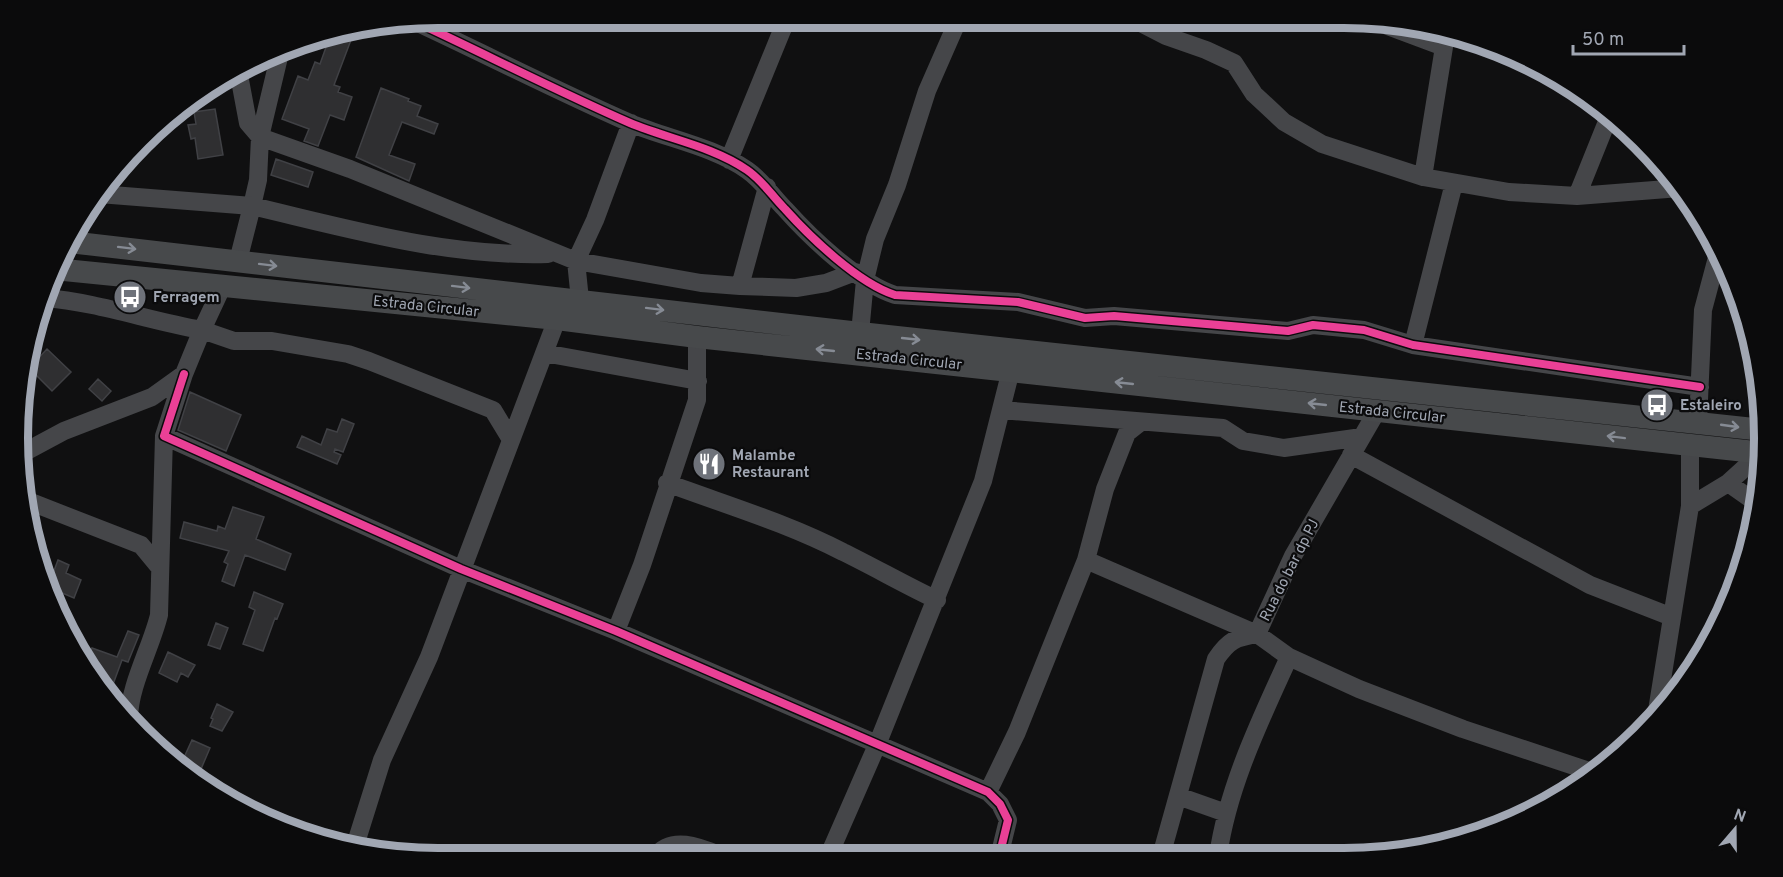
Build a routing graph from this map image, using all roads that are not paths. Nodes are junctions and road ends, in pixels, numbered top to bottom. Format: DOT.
graph roads {
  1 [pos="429,28"];
  2 [pos="783,28"];
  3 [pos="955,28"];
  4 [pos="1150,28"];
  5 [pos="1443,40"];
  6 [pos="278,62"];
  7 [pos="240,80"];
  8 [pos="631,123"];
  9 [pos="1606,123"];
  10 [pos="260,137"];
  11 [pos="729,160"];
  12 [pos="1423,177"];
  13 [pos="1454,183"];
  14 [pos="767,187"];
  15 [pos="1670,189"];
  16 [pos="110,194"];
  17 [pos="1577,196"];
  18 [pos="252,206"];
  19 [pos="78,243"];
  20 [pos="556,254"];
  21 [pos="238,261"];
  22 [pos="576,261"];
  23 [pos="1715,264"];
  24 [pos="65,270"];
  25 [pos="860,276"];
  26 [pos="223,285"];
  27 [pos="740,286"];
  28 [pos="53,299"];
  29 [pos="580,300"];
  30 [pos="557,319"];
  31 [pos="202,330"];
  32 [pos="860,333"];
  33 [pos="698,337"];
  34 [pos="1413,345"];
  35 [pos="544,353"];
  36 [pos="1011,370"];
  37 [pos="184,374"];
  38 [pos="698,381"];
  39 [pos="1701,387"];
  40 [pos="526,397"];
  41 [pos="493,410"];
  42 [pos="1001,410"];
  43 [pos="1377,411"];
  44 [pos="1698,422"];
  45 [pos="1129,425"];
  46 [pos="164,436"];
  47 [pos="1362,437"];
  48 [pos="510,438"];
  49 [pos="1754,442"];
  50 [pos="1754,445"];
  51 [pos="1690,446"];
  52 [pos="28,450"];
  53 [pos="1351,455"];
  54 [pos="1754,455"];
  55 [pos="667,483"];
  56 [pos="1728,483"];
  57 [pos="1750,498"];
  58 [pos="34,503"];
  59 [pos="1690,506"];
  60 [pos="1086,560"];
  61 [pos="160,568"];
  62 [pos="461,569"];
  63 [pos="937,600"];
  64 [pos="1672,617"];
  65 [pos="616,631"];
  66 [pos="1257,634"];
  67 [pos="1288,657"];
  68 [pos="1658,702"];
  69 [pos="131,710"];
  70 [pos="877,745"];
  71 [pos="1585,770"];
  72 [pos="988,792"];
  73 [pos="1178,796"];
  74 [pos="1226,813"];
  75 [pos="357,840"];
  76 [pos="666,848"];
  77 [pos="701,848"];
  78 [pos="832,848"];
  79 [pos="1001,848"];
  80 [pos="1163,848"];
  81 [pos="1219,848"];
  1 -- 8 [label="street"];
  2 -- 11 [label="street"];
  3 -- 25 [label="street"];
  4 -- 12 [label="street"];
  5 -- 12 [label="street"];
  6 -- 10 [label="street"];
  7 -- 10 [label="street"];
  8 -- 11 [label="street"];
  8 -- 22 [label="street"];
  9 -- 17 [label="street"];
  10 -- 18 [label="street"];
  10 -- 20 [label="street"];
  11 -- 14 [label="street"];
  12 -- 13 [label="street"];
  13 -- 17 [label="street"];
  13 -- 34 [label="street"];
  14 -- 25 [label="street"];
  14 -- 27 [label="street"];
  15 -- 17 [label="street"];
  16 -- 18 [label="street"];
  18 -- 20 [label="street"];
  18 -- 21 [label="street"];
  19 -- 21 [label="main road, Estrada Circular, one-way"];
  20 -- 22 [label="street"];
  21 -- 29 [label="main road, Estrada Circular, one-way"];
  22 -- 27 [label="street"];
  22 -- 29 [label="street"];
  23 -- 39 [label="street"];
  24 -- 26 [label="main road, Estrada Circular"];
  25 -- 27 [label="street"];
  25 -- 32 [label="street"];
  25 -- 34 [label="street"];
  26 -- 30 [label="main road, Estrada Circular"];
  26 -- 31 [label="street"];
  28 -- 31 [label="street"];
  29 -- 32 [label="main road, Estrada Circular, one-way"];
  30 -- 33 [label="main road, Estrada Circular"];
  30 -- 35 [label="street"];
  31 -- 37 [label="street"];
  31 -- 41 [label="street"];
  32 -- 44 [label="main road, Estrada Circular, one-way"];
  36 -- 33 [label="main road, Estrada Circular, one-way"];
  33 -- 38 [label="street"];
  34 -- 39 [label="street"];
  35 -- 38 [label="street"];
  35 -- 40 [label="street"];
  36 -- 42 [label="street"];
  43 -- 36 [label="main road, Estrada Circular, one-way"];
  37 -- 46 [label="street"];
  37 -- 52 [label="street"];
  38 -- 55 [label="street"];
  39 -- 44 [label="street"];
  40 -- 41 [label="street"];
  40 -- 48 [label="street"];
  41 -- 48 [label="street"];
  42 -- 45 [label="street"];
  42 -- 63 [label="street"];
  43 -- 47 [label="street, Rua do bar dp PJ"];
  51 -- 43 [label="main road, Estrada Circular, one-way"];
  44 -- 49 [label="main road, Estrada Circular, one-way"];
  45 -- 47 [label="street"];
  45 -- 60 [label="street"];
  46 -- 61 [label="street"];
  46 -- 62 [label="street"];
  47 -- 53 [label="street, Rua do bar dp PJ"];
  48 -- 62 [label="street"];
  50 -- 51 [label="main road, Estrada Circular"];
  51 -- 59 [label="street"];
  53 -- 64 [label="street"];
  53 -- 66 [label="street, Rua do bar dp PJ"];
  54 -- 56 [label="street"];
  55 -- 63 [label="street"];
  55 -- 65 [label="street"];
  56 -- 57 [label="street"];
  56 -- 59 [label="street"];
  58 -- 61 [label="street"];
  59 -- 64 [label="street"];
  60 -- 66 [label="street"];
  60 -- 72 [label="street"];
  61 -- 69 [label="street"];
  62 -- 65 [label="street"];
  62 -- 75 [label="street"];
  63 -- 70 [label="street"];
  64 -- 68 [label="street"];
  65 -- 70 [label="street"];
  66 -- 67 [label="street"];
  66 -- 73 [label="street, Rua do bar dp PJ"];
  67 -- 71 [label="street"];
  67 -- 74 [label="street"];
  70 -- 72 [label="street"];
  70 -- 78 [label="street"];
  72 -- 79 [label="street"];
  73 -- 74 [label="street"];
  73 -- 80 [label="street, Rua do bar dp PJ"];
  74 -- 81 [label="street"];
  76 -- 77 [label="street"];
}
